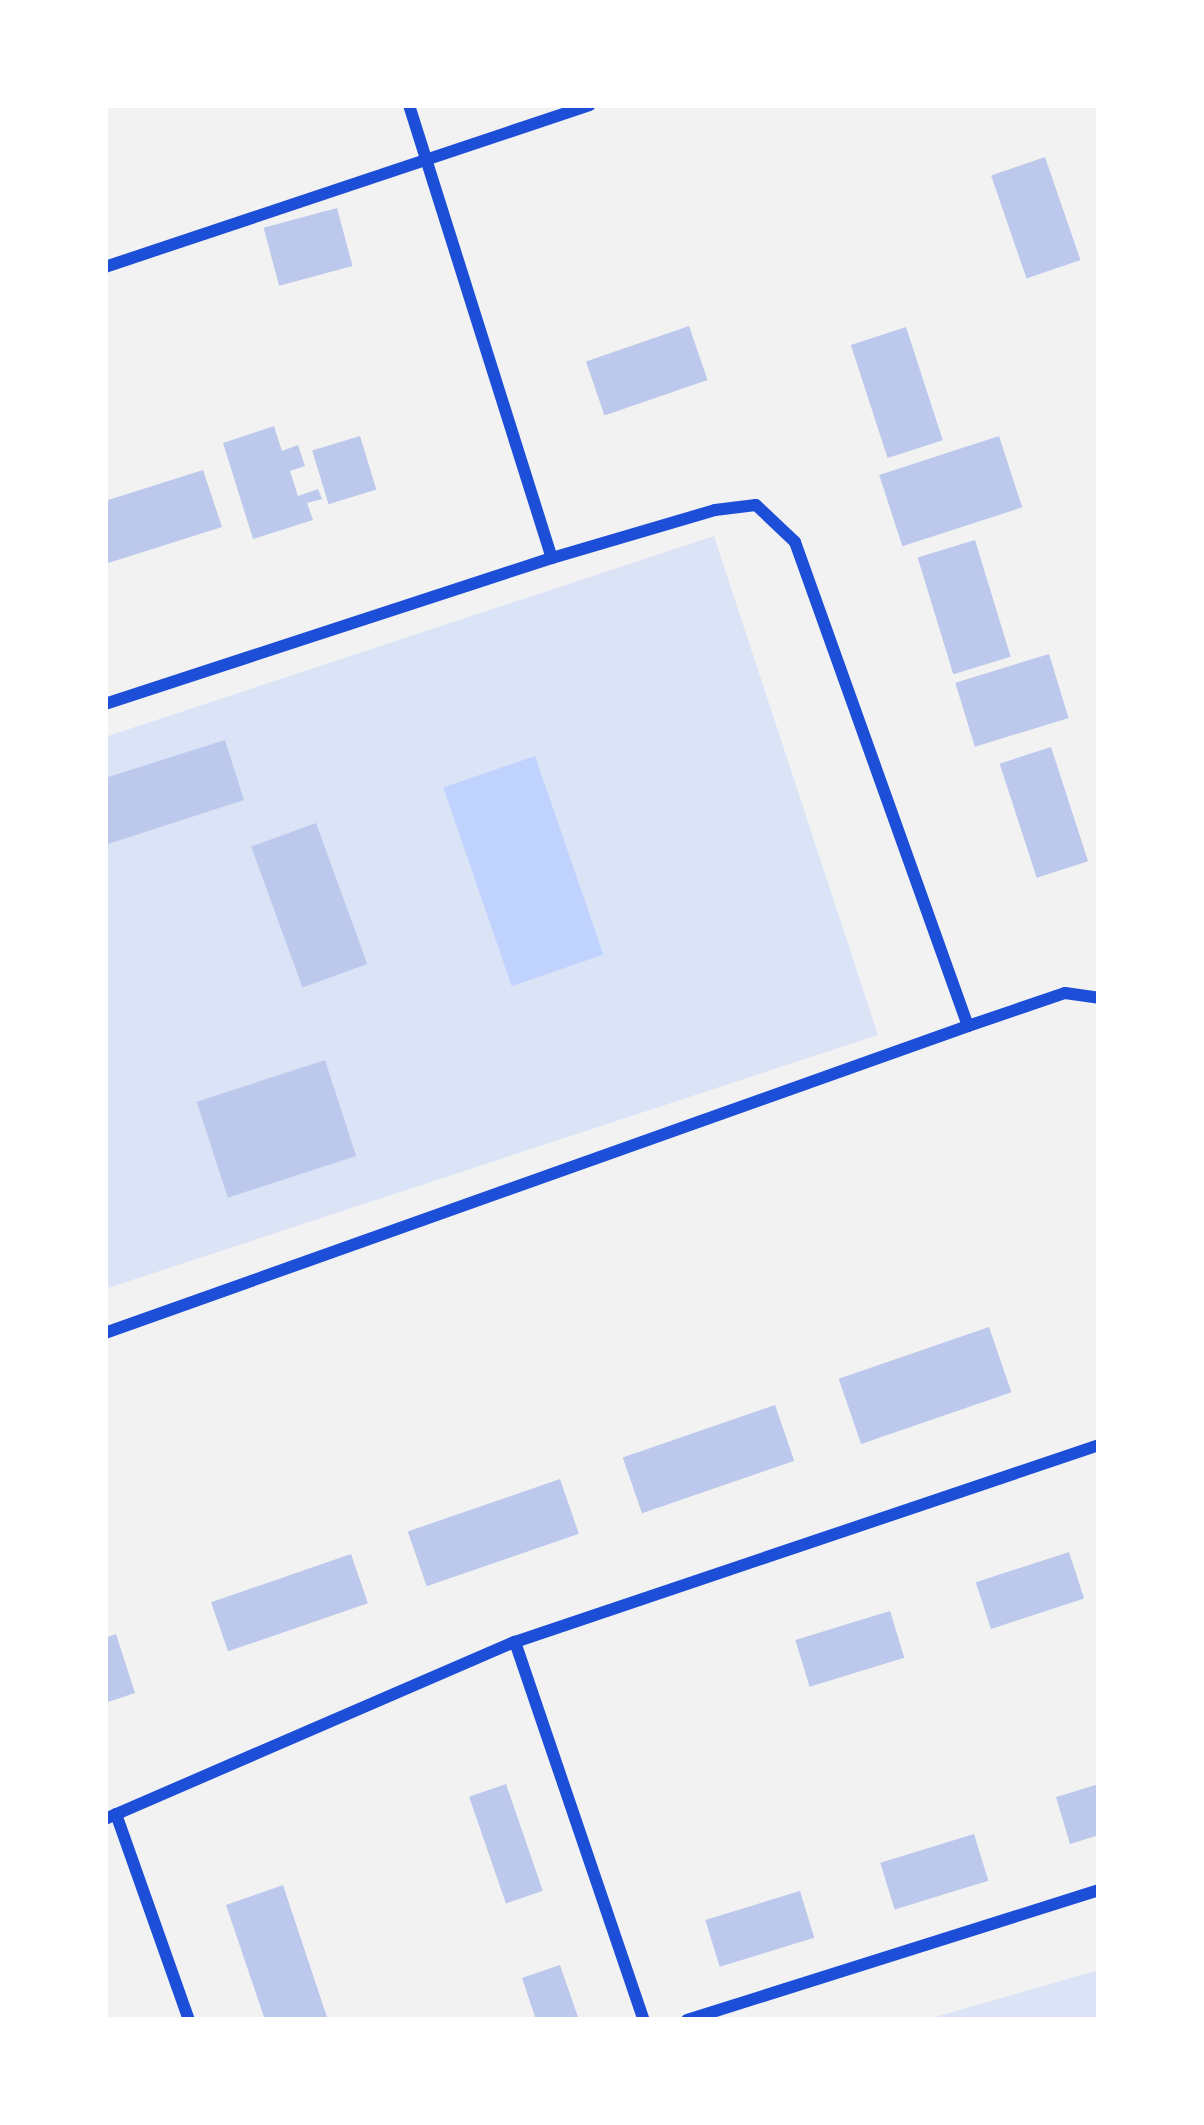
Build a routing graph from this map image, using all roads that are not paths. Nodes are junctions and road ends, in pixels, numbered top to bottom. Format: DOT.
graph roads {
  1 [pos="409,105"];
  2 [pos="590,105"];
  3 [pos="426,159"];
  4 [pos="105,267"];
  5 [pos="552,558"];
  6 [pos="105,704"];
  7 [pos="1099,998"];
  8 [pos="968,1026"];
  9 [pos="105,1333"];
  10 [pos="1099,1445"];
  11 [pos="515,1642"];
  12 [pos="111,1816"];
  13 [pos="1099,1890"];
  14 [pos="188,2020"];
  15 [pos="644,2020"];
  16 [pos="687,2020"];
  1 -- 3 [label="street"];
  2 -- 3 [label="street"];
  3 -- 4 [label="street"];
  3 -- 5 [label="street"];
  5 -- 6 [label="street"];
  5 -- 8 [label="street"];
  7 -- 8 [label="street"];
  8 -- 9 [label="street"];
  10 -- 11 [label="street"];
  11 -- 12 [label="street"];
  11 -- 15 [label="street"];
  12 -- 14 [label="street"];
  13 -- 16 [label="street"];
}
